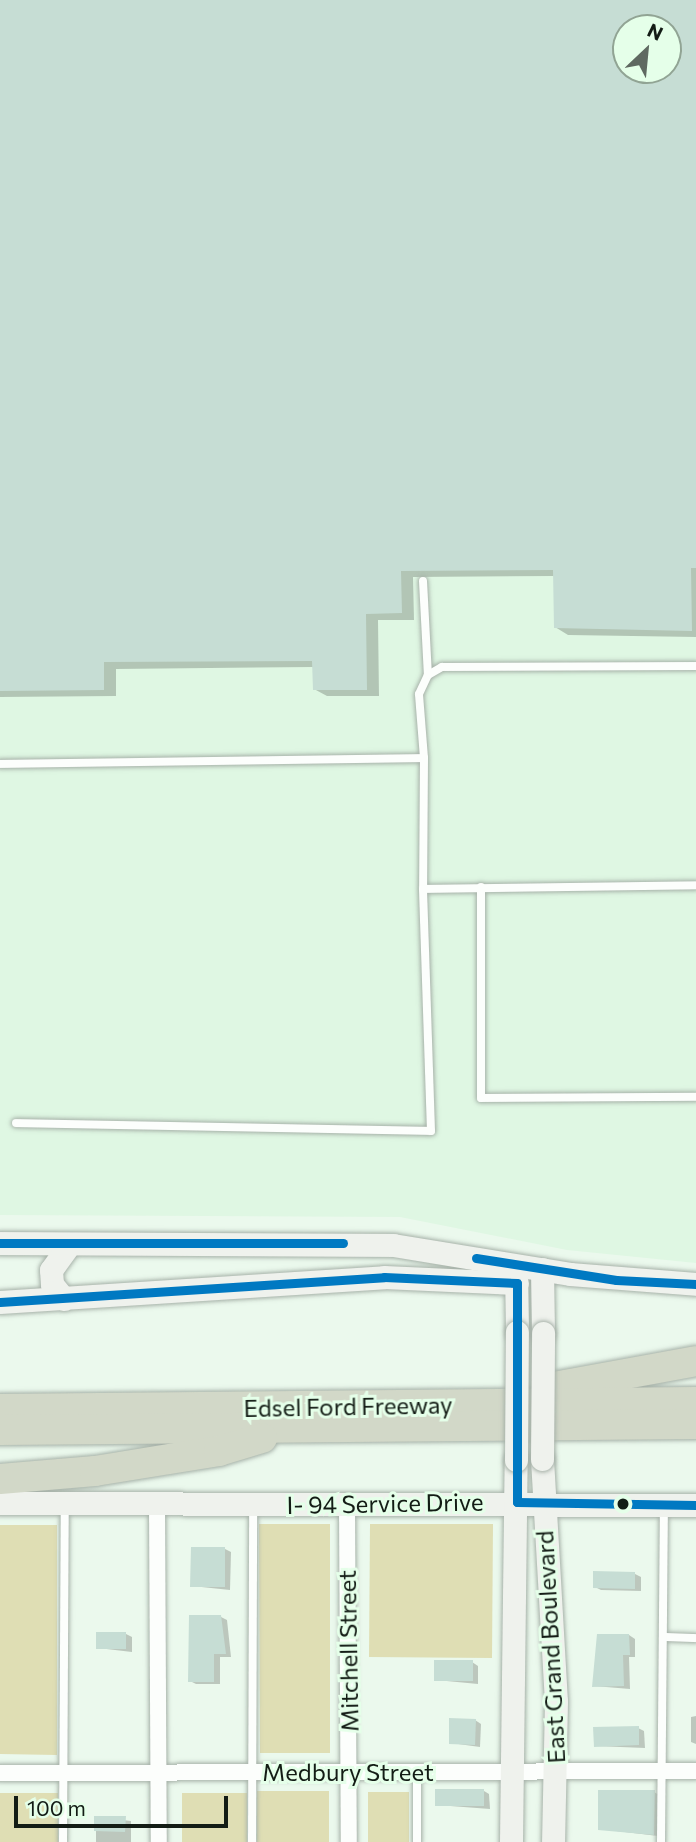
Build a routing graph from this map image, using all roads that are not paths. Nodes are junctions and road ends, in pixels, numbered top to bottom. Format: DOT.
graph roads {
  1 [pos="424,581"];
  2 [pos="696,666"];
  3 [pos="428,676"];
  4 [pos="424,758"];
  5 [pos="0,764"];
  6 [pos="696,886"];
  7 [pos="481,887"];
  8 [pos="423,889"];
  9 [pos="696,1097"];
  10 [pos="16,1123"];
  11 [pos="0,1243"];
  12 [pos="70,1244"];
  13 [pos="542,1269"];
  14 [pos="516,1274"];
  15 [pos="696,1284"];
  16 [pos="64,1299"];
  17 [pos="0,1302"];
  18 [pos="696,1361"];
  19 [pos="696,1402"];
  20 [pos="477,1403"];
  21 [pos="0,1409"];
  22 [pos="696,1424"];
  23 [pos="295,1428"];
  24 [pos="0,1430"];
  25 [pos="0,1479"];
  26 [pos="517,1502"];
  27 [pos="0,1503"];
  28 [pos="347,1503"];
  29 [pos="543,1503"];
  30 [pos="65,1504"];
  31 [pos="157,1504"];
  32 [pos="253,1505"];
  33 [pos="664,1505"];
  34 [pos="696,1505"];
  35 [pos="663,1637"];
  36 [pos="696,1638"];
  37 [pos="514,1771"];
  38 [pos="556,1771"];
  39 [pos="253,1772"];
  40 [pos="349,1772"];
  41 [pos="417,1772"];
  42 [pos="662,1772"];
  43 [pos="696,1772"];
  44 [pos="0,1773"];
  45 [pos="63,1773"];
  46 [pos="158,1773"];
  47 [pos="63,1842"];
  48 [pos="159,1842"];
  49 [pos="253,1842"];
  50 [pos="349,1842"];
  51 [pos="417,1842"];
  52 [pos="511,1842"];
  53 [pos="553,1842"];
  54 [pos="661,1842"];
  1 -- 3 [label="lane"];
  2 -- 3 [label="lane"];
  3 -- 4 [label="lane"];
  4 -- 5 [label="lane"];
  4 -- 8 [label="lane"];
  6 -- 7 [label="lane"];
  7 -- 8 [label="lane"];
  7 -- 9 [label="lane"];
  8 -- 10 [label="lane"];
  11 -- 12 [label="main road"];
  12 -- 14 [label="main road"];
  12 -- 16 [label="main road"];
  13 -- 14 [label="main road"];
  13 -- 15 [label="main road"];
  13 -- 29 [label="main road, East Grand Boulevard, bridge"];
  14 -- 16 [label="main road"];
  14 -- 26 [label="main road, East Grand Boulevard, bridge"];
  16 -- 17 [label="main road"];
  18 -- 20 [label="highway"];
  19 -- 20 [label="highway, Edsel Ford Freeway"];
  20 -- 21 [label="highway, Edsel Ford Freeway"];
  22 -- 23 [label="highway, Edsel Ford Freeway"];
  23 -- 24 [label="highway, Edsel Ford Freeway"];
  23 -- 25 [label="highway"];
  26 -- 28 [label="main road, I- 94 Service Drive"];
  26 -- 29 [label="main road, I- 94 Service Drive"];
  26 -- 37 [label="main road, East Grand Boulevard"];
  27 -- 30 [label="main road, I- 94 Service Drive"];
  28 -- 32 [label="main road, I- 94 Service Drive"];
  28 -- 40 [label="street, Mitchell Street"];
  29 -- 33 [label="main road, I- 94 Service Drive"];
  29 -- 38 [label="main road, East Grand Boulevard"];
  30 -- 31 [label="main road, I- 94 Service Drive"];
  30 -- 45 [label="lane"];
  31 -- 32 [label="main road, I- 94 Service Drive"];
  31 -- 46 [label="street"];
  32 -- 39 [label="lane"];
  33 -- 34 [label="main road, I- 94 Service Drive"];
  33 -- 35 [label="lane"];
  35 -- 36 [label="lane"];
  35 -- 42 [label="lane"];
  37 -- 38 [label="street, Medbury Street"];
  37 -- 41 [label="street, Medbury Street"];
  37 -- 52 [label="main road, East Grand Boulevard"];
  38 -- 42 [label="street, Medbury Street"];
  38 -- 53 [label="main road, East Grand Boulevard"];
  39 -- 40 [label="street, Medbury Street"];
  39 -- 46 [label="street, Medbury Street"];
  39 -- 49 [label="lane"];
  40 -- 41 [label="street, Medbury Street"];
  40 -- 50 [label="street, Mitchell Street"];
  41 -- 51 [label="lane"];
  42 -- 43 [label="street, Medbury Street"];
  42 -- 54 [label="lane"];
  44 -- 45 [label="street, Medbury Street"];
  45 -- 46 [label="street, Medbury Street"];
  45 -- 47 [label="lane"];
  46 -- 48 [label="street"];
}
